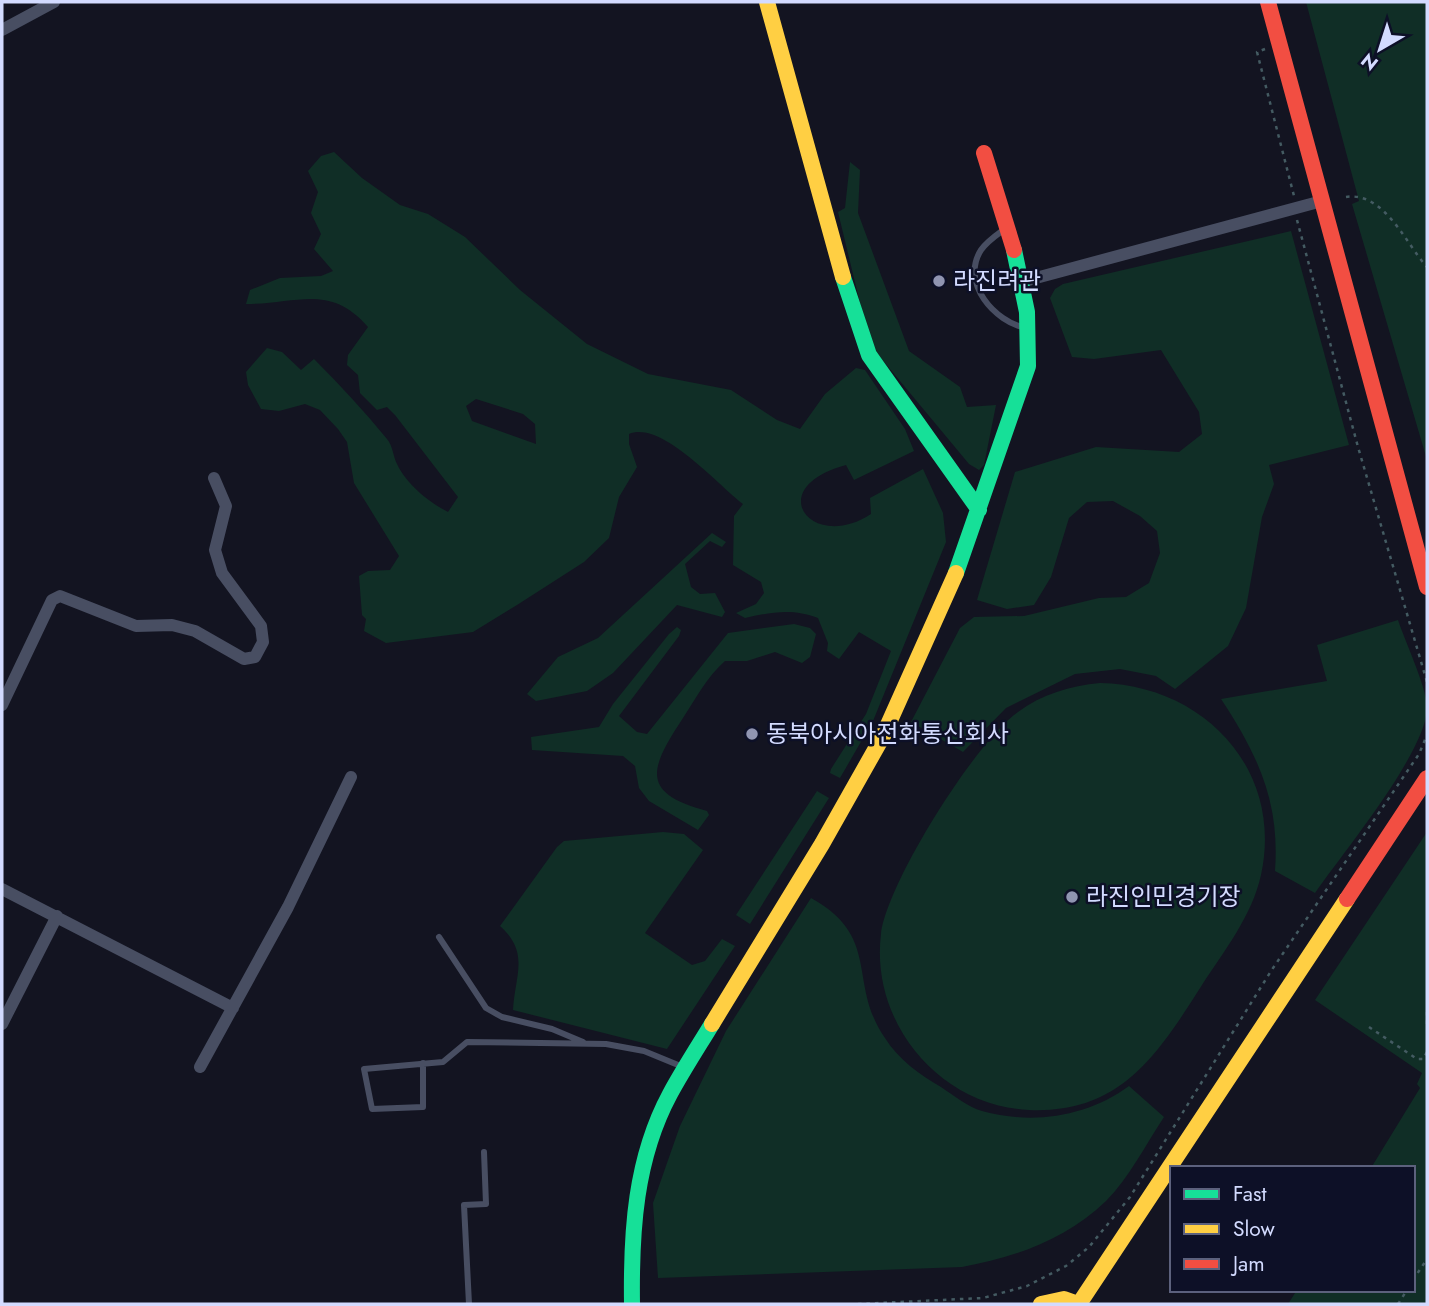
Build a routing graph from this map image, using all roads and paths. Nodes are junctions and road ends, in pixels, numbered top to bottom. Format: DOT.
graph roads {
  1 [pos="54,2"];
  2 [pos="767,2"];
  3 [pos="1268,2"];
  4 [pos="2,30"];
  5 [pos="1280,45"];
  6 [pos="985,152"];
  7 [pos="1346,197"];
  8 [pos="1322,201"];
  9 [pos="1294,208"];
  10 [pos="1006,228"];
  11 [pos="1427,267"];
  12 [pos="1021,282"];
  13 [pos="1028,328"];
  14 [pos="214,478"];
  15 [pos="979,510"];
  16 [pos="1427,587"];
  17 [pos="1427,682"];
  18 [pos="2,705"];
  19 [pos="1427,734"];
  20 [pos="351,777"];
  21 [pos="1427,778"];
  22 [pos="2,889"];
  23 [pos="57,916"];
  24 [pos="439,937"];
  25 [pos="233,1008"];
  26 [pos="1427,1012"];
  27 [pos="2,1024"];
  28 [pos="1427,1025"];
  29 [pos="1369,1027"];
  30 [pos="587,1044"];
  31 [pos="1427,1052"];
  32 [pos="423,1063"];
  33 [pos="200,1066"];
  34 [pos="685,1068"];
  35 [pos="484,1152"];
  36 [pos="1170,1166"];
  37 [pos="1170,1166"];
  38 [pos="1427,1259"];
  39 [pos="1415,1277"];
  40 [pos="469,1304"];
  41 [pos="632,1304"];
  42 [pos="858,1304"];
  43 [pos="1041,1304"];
  44 [pos="1079,1304"];
  1 -- 4 [label="street"];
  2 -- 15 [label="main road"];
  3 -- 5 [label="main road"];
  5 -- 8 [label="main road"];
  5 -- 9 [label="path"];
  6 -- 10 [label="main road"];
  7 -- 11 [label="path"];
  8 -- 9 [label="street"];
  8 -- 16 [label="main road"];
  9 -- 12 [label="street"];
  9 -- 17 [label="path"];
  10 -- 12 [label="main road"];
  10 -- 13 [label="lane"];
  12 -- 13 [label="main road"];
  13 -- 15 [label="main road"];
  14 -- 18 [label="street"];
  15 -- 34 [label="main road"];
  19 -- 42 [label="path"];
  20 -- 25 [label="street"];
  21 -- 37 [label="main road"];
  22 -- 23 [label="street"];
  23 -- 25 [label="street"];
  23 -- 27 [label="street"];
  24 -- 30 [label="lane"];
  25 -- 33 [label="street"];
  26 -- 28 [label="path"];
  29 -- 31 [label="path"];
  30 -- 32 [label="lane"];
  30 -- 34 [label="lane"];
  32 -- 32 [label="lane"];
  34 -- 41 [label="main road"];
  35 -- 40 [label="lane"];
  36 -- 44 [label="main road"];
  38 -- 39 [label="path"];
  43 -- 44 [label="main road"];
}
